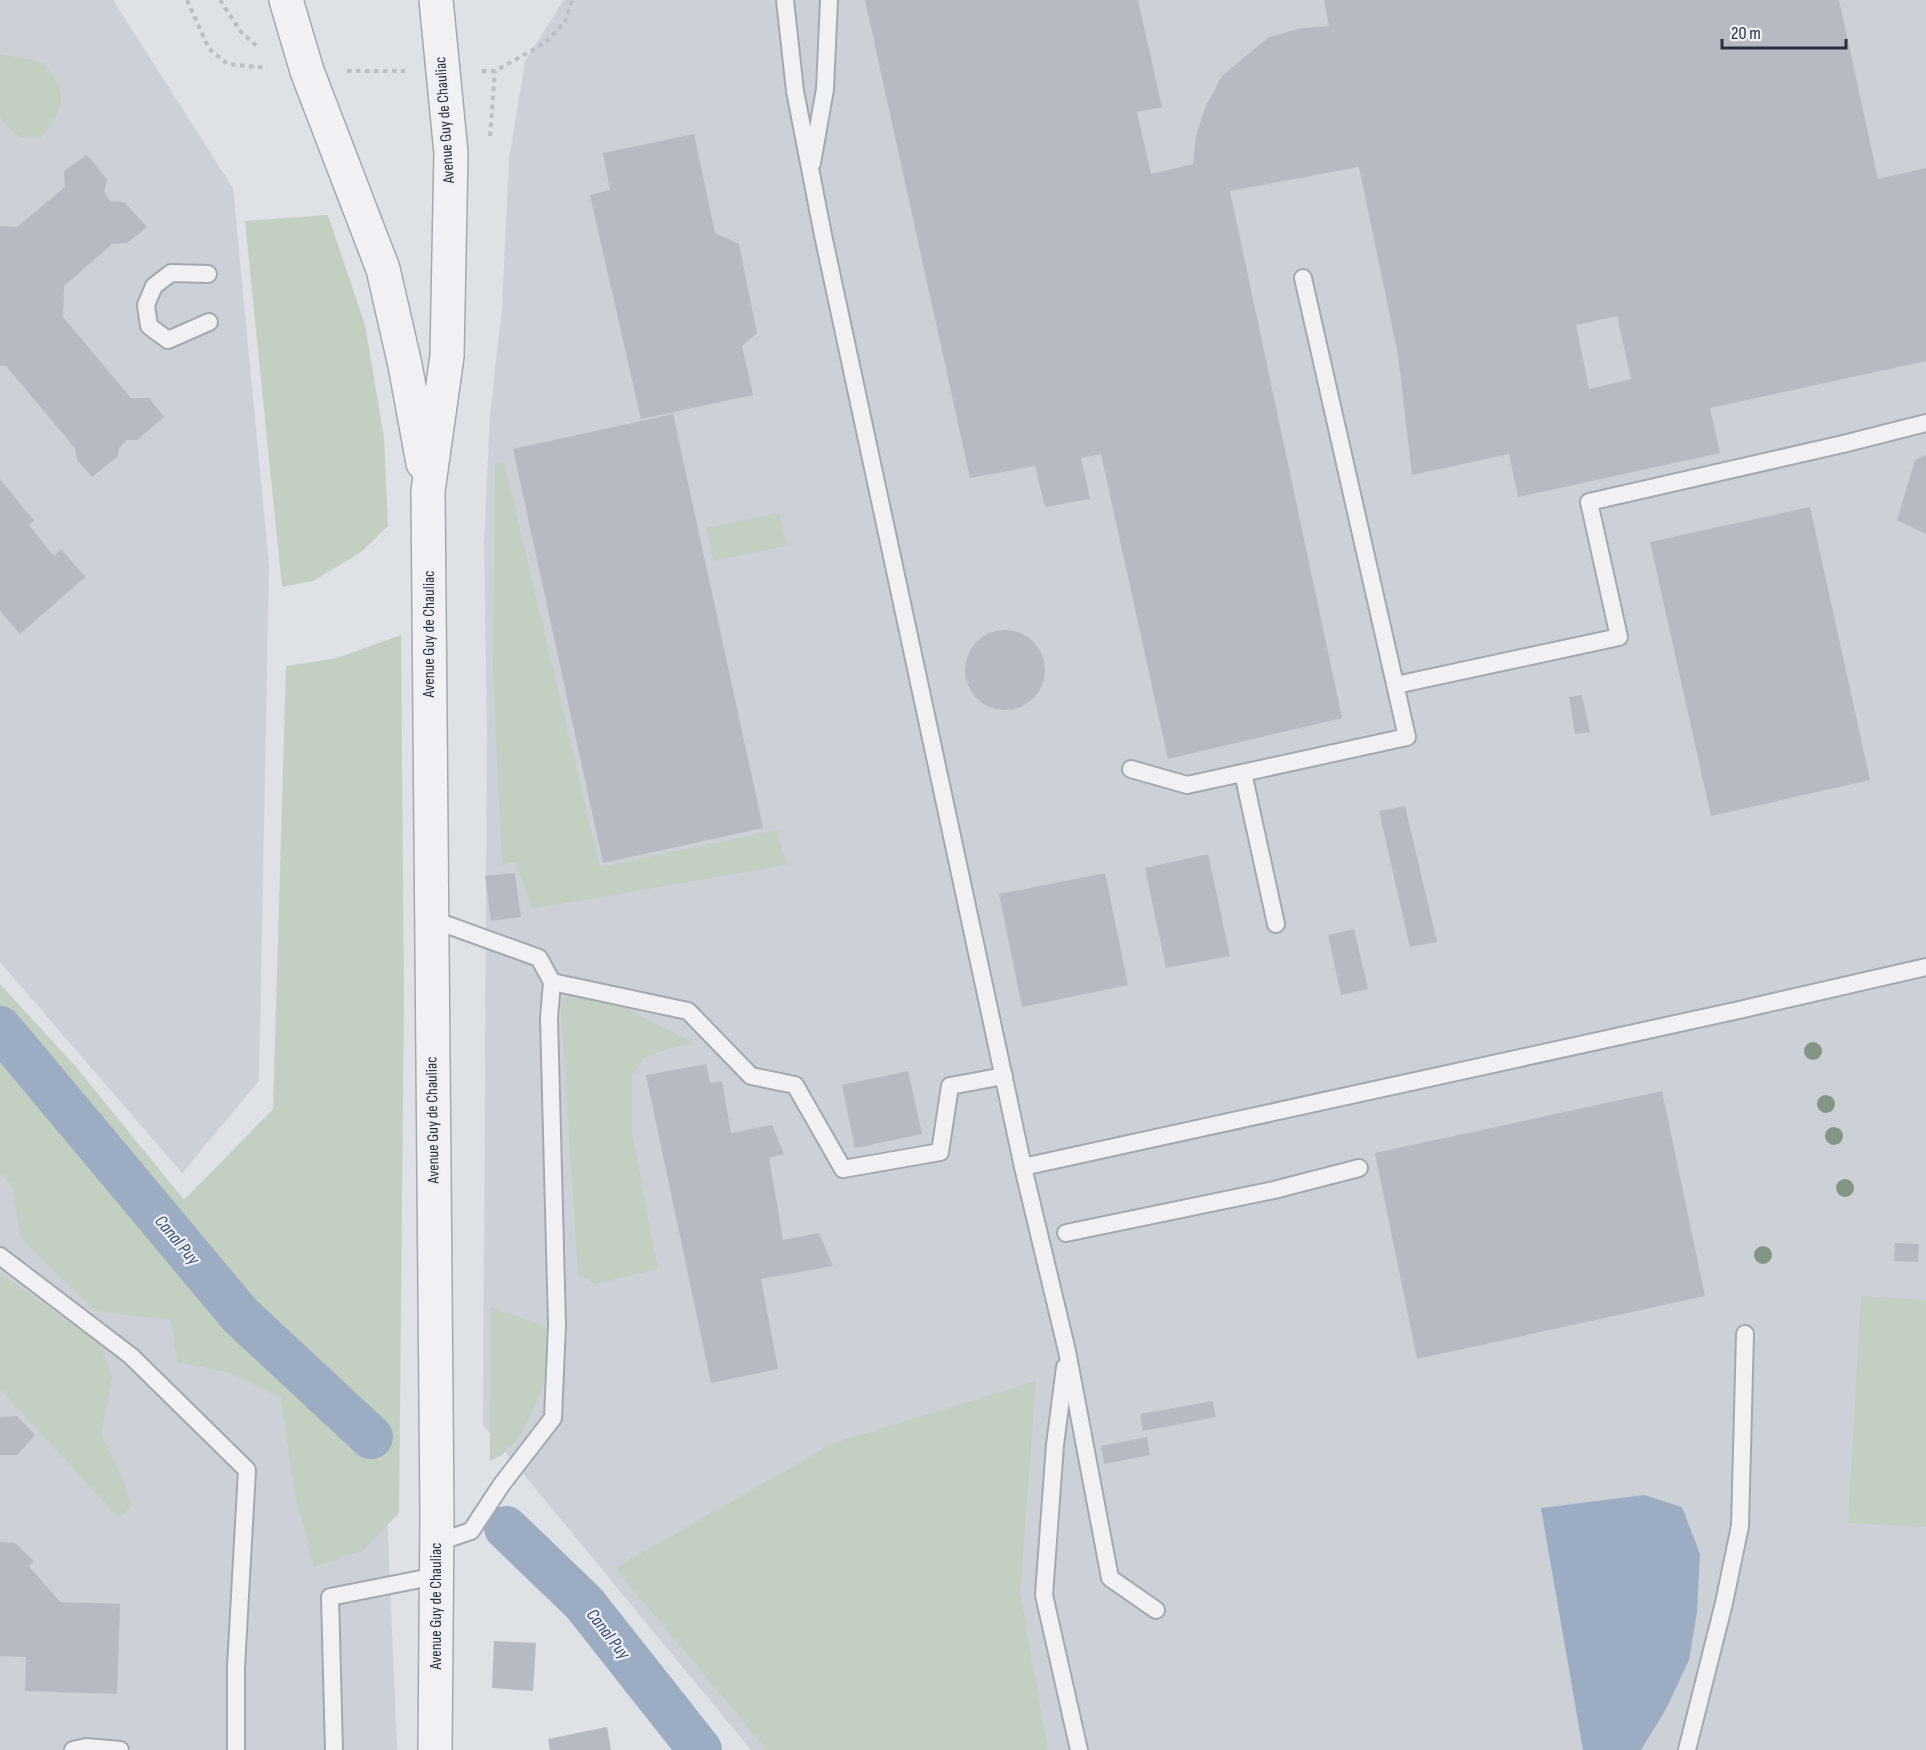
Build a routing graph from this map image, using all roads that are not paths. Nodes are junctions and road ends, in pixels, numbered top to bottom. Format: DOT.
graph roads {
  1 [pos="286,0"];
  2 [pos="436,0"];
  3 [pos="785,0"];
  4 [pos="829,0"];
  5 [pos="810,173"];
  6 [pos="208,274"];
  7 [pos="1303,278"];
  8 [pos="209,322"];
  9 [pos="1926,423"];
  10 [pos="428,490"];
  11 [pos="1396,685"];
  12 [pos="1131,769"];
  13 [pos="1243,773"];
  14 [pos="431,919"];
  15 [pos="1276,924"];
  16 [pos="1926,967"];
  17 [pos="552,982"];
  18 [pos="1004,1076"];
  19 [pos="1023,1167"];
  20 [pos="1359,1168"];
  21 [pos="1066,1233"];
  22 [pos="0,1257"];
  23 [pos="1745,1334"];
  24 [pos="1067,1351"];
  25 [pos="436,1529"];
  26 [pos="436,1576"];
  27 [pos="1156,1610"];
  28 [pos="73,1750"];
  29 [pos="120,1750"];
  30 [pos="236,1750"];
  31 [pos="334,1750"];
  32 [pos="435,1750"];
  33 [pos="1079,1750"];
  34 [pos="1688,1750"];
  1 -- 10 [label="street, Avenue Guy de Chauliac"];
  2 -- 10 [label="street, Avenue Guy de Chauliac"];
  3 -- 5 [label="lane"];
  4 -- 5 [label="lane"];
  5 -- 18 [label="lane"];
  6 -- 8 [label="lane"];
  7 -- 11 [label="lane"];
  9 -- 11 [label="lane"];
  10 -- 14 [label="street, Avenue Guy de Chauliac"];
  11 -- 13 [label="lane"];
  12 -- 13 [label="lane"];
  13 -- 15 [label="lane"];
  14 -- 17 [label="lane"];
  14 -- 25 [label="street, Avenue Guy de Chauliac"];
  16 -- 19 [label="lane"];
  17 -- 18 [label="lane"];
  17 -- 25 [label="lane"];
  18 -- 19 [label="lane"];
  19 -- 24 [label="lane"];
  20 -- 21 [label="lane"];
  22 -- 30 [label="lane"];
  23 -- 34 [label="lane"];
  24 -- 27 [label="lane"];
  24 -- 33 [label="lane"];
  25 -- 26 [label="street, Avenue Guy de Chauliac"];
  26 -- 31 [label="lane"];
  26 -- 32 [label="street, Avenue Guy de Chauliac"];
  28 -- 29 [label="lane"];
}
